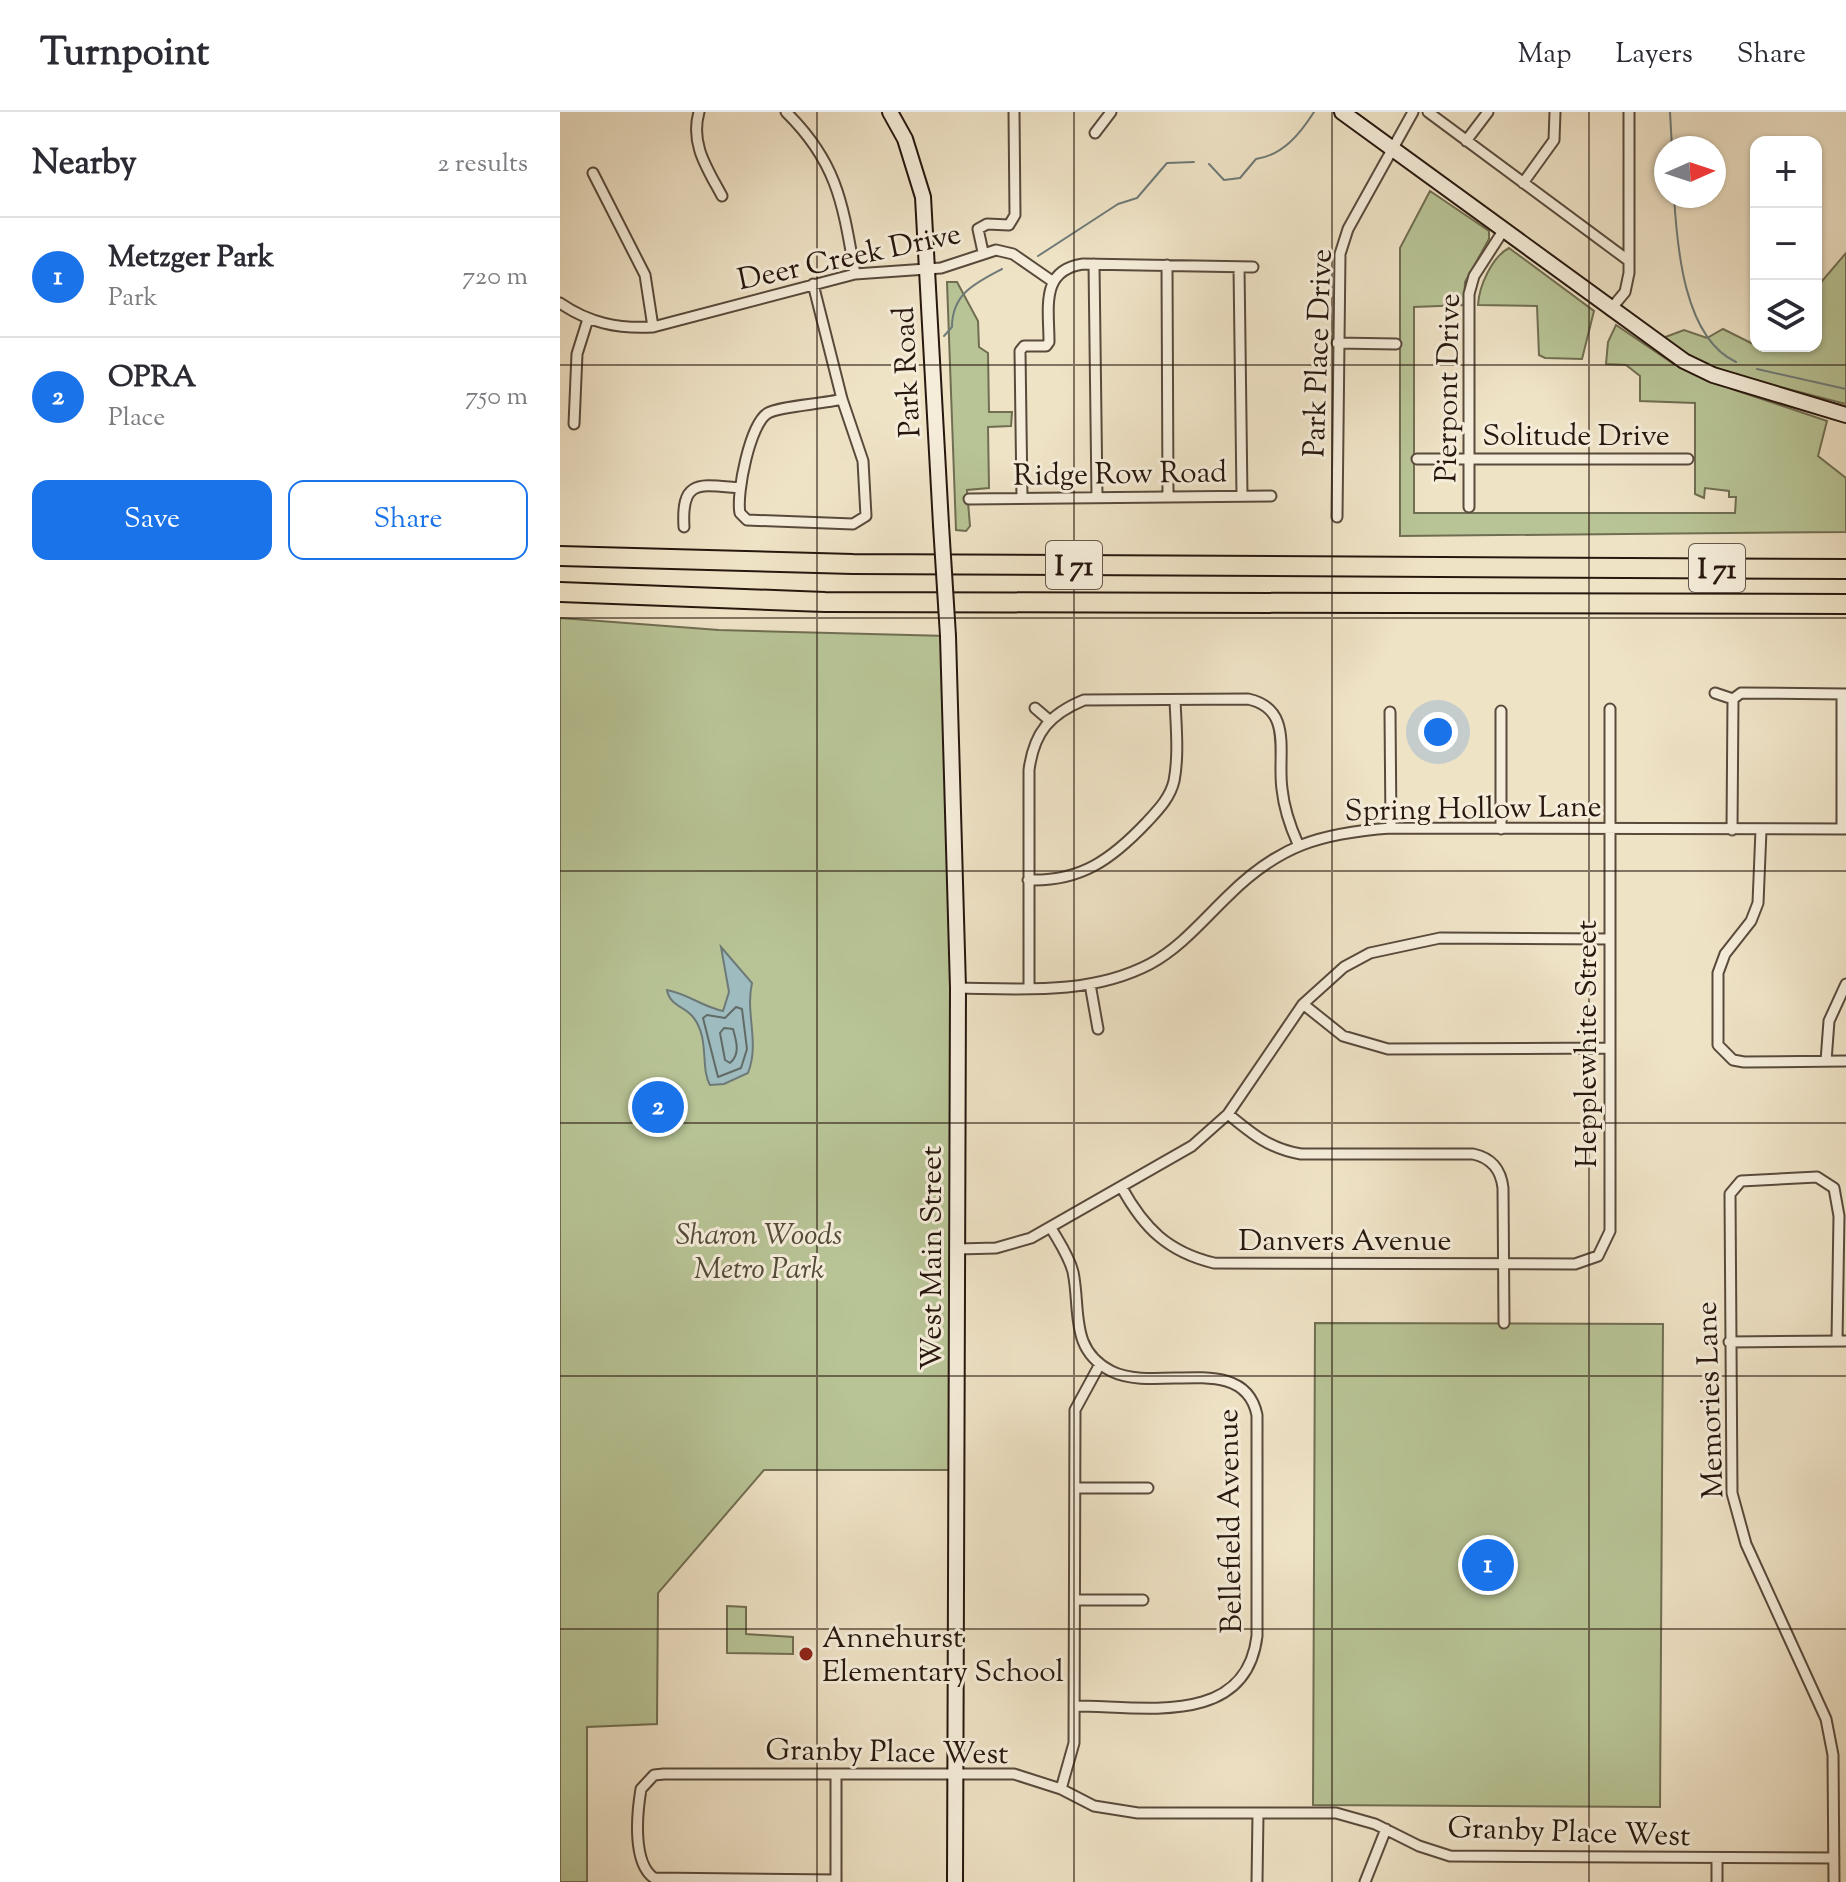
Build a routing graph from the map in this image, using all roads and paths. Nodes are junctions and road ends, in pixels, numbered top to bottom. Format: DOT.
graph roads {
  1 [pos="699,112"];
  2 [pos="786,112"];
  3 [pos="1014,112"];
  4 [pos="1111,112"];
  5 [pos="1342,112"];
  6 [pos="1413,112"];
  7 [pos="1428,112"];
  8 [pos="1488,112"];
  9 [pos="1555,112"];
  10 [pos="1629,112"];
  11 [pos="892,113"];
  12 [pos="1095,133"];
  13 [pos="1466,141"];
  14 [pos="1392,149"];
  15 [pos="593,173"];
  16 [pos="1523,183"];
  17 [pos="722,196"];
  18 [pos="1503,231"];
  19 [pos="983,252"];
  20 [pos="1629,261"];
  21 [pos="1094,264"];
  22 [pos="1167,265"];
  23 [pos="1239,267"];
  24 [pos="1253,267"];
  25 [pos="927,269"];
  26 [pos="855,274"];
  27 [pos="1052,281"];
  28 [pos="813,284"];
  29 [pos="560,303"];
  30 [pos="1610,310"];
  31 [pos="588,319"];
  32 [pos="653,327"];
  33 [pos="1337,343"];
  34 [pos="1396,344"];
  35 [pos="842,399"];
  36 [pos="1846,415"];
  37 [pos="574,424"];
  38 [pos="1417,459"];
  39 [pos="1469,459"];
  40 [pos="1688,459"];
  41 [pos="740,488"];
  42 [pos="1242,496"];
  43 [pos="1271,496"];
  44 [pos="1097,497"];
  45 [pos="1168,497"];
  46 [pos="1022,498"];
  47 [pos="969,499"];
  48 [pos="1469,507"];
  49 [pos="1337,517"];
  50 [pos="684,527"];
  51 [pos="560,556"];
  52 [pos="1846,569"];
  53 [pos="560,592"];
  54 [pos="1846,604"];
  55 [pos="948,636"];
  56 [pos="1715,693"];
  57 [pos="1844,694"];
  58 [pos="1733,699"];
  59 [pos="1175,700"];
  60 [pos="1035,708"];
  61 [pos="1610,709"];
  62 [pos="1501,711"];
  63 [pos="1390,712"];
  64 [pos="1049,720"];
  65 [pos="1391,828"];
  66 [pos="1501,829"];
  67 [pos="1610,829"];
  68 [pos="1844,829"];
  69 [pos="1732,830"];
  70 [pos="1761,830"];
  71 [pos="1298,844"];
  72 [pos="1028,880"];
  73 [pos="1610,939"];
  74 [pos="1090,984"];
  75 [pos="1846,984"];
  76 [pos="958,988"];
  77 [pos="1029,989"];
  78 [pos="1303,1004"];
  79 [pos="1098,1029"];
  80 [pos="1610,1048"];
  81 [pos="1826,1061"];
  82 [pos="1846,1061"];
  83 [pos="1228,1114"];
  84 [pos="1122,1188"];
  85 [pos="1051,1228"];
  86 [pos="958,1249"];
  87 [pos="1598,1256"];
  88 [pos="1503,1264"];
  89 [pos="1504,1323"];
  90 [pos="1842,1341"];
  91 [pos="1729,1342"];
  92 [pos="1100,1364"];
  93 [pos="1075,1488"];
  94 [pos="1148,1488"];
  95 [pos="1075,1600"];
  96 [pos="1143,1600"];
  97 [pos="1075,1706"];
  98 [pos="955,1773"];
  99 [pos="836,1774"];
  100 [pos="1061,1789"];
  101 [pos="1258,1814"];
  102 [pos="1386,1829"];
  103 [pos="1834,1858"];
  104 [pos="1717,1859"];
  105 [pos="836,1881"];
  106 [pos="955,1882"];
  107 [pos="1257,1882"];
  108 [pos="1365,1882"];
  109 [pos="1717,1882"];
  110 [pos="1834,1882"];
  1 -- 17 [label="street"];
  2 -- 26 [label="street"];
  3 -- 19 [label="street"];
  4 -- 12 [label="street"];
  5 -- 14 [label="main road"];
  6 -- 14 [label="street, Park Place Drive"];
  7 -- 13 [label="street"];
  8 -- 13 [label="street"];
  9 -- 16 [label="street"];
  10 -- 20 [label="street"];
  11 -- 25 [label="main road, Park Road"];
  13 -- 16 [label="street"];
  14 -- 18 [label="main road"];
  14 -- 33 [label="street, Park Place Drive"];
  15 -- 32 [label="street"];
  16 -- 20 [label="street"];
  18 -- 30 [label="main road"];
  18 -- 39 [label="street, Pierpont Drive"];
  19 -- 25 [label="street, Deer Creek Drive"];
  19 -- 27 [label="street, Deer Creek Drive"];
  20 -- 30 [label="street"];
  21 -- 22 [label="street"];
  21 -- 27 [label="street"];
  21 -- 44 [label="street"];
  22 -- 23 [label="street"];
  22 -- 45 [label="street"];
  23 -- 24 [label="street"];
  23 -- 42 [label="street"];
  25 -- 26 [label="street, Deer Creek Drive"];
  25 -- 55 [label="main road, Park Road, bridge"];
  26 -- 28 [label="street, Deer Creek Drive"];
  27 -- 46 [label="street"];
  28 -- 32 [label="street, Deer Creek Drive"];
  28 -- 35 [label="street"];
  29 -- 31 [label="street, Deer Creek Drive"];
  30 -- 36 [label="main road"];
  31 -- 32 [label="street, Deer Creek Drive"];
  31 -- 37 [label="street"];
  33 -- 34 [label="street"];
  33 -- 49 [label="street, Park Place Drive"];
  35 -- 41 [label="street"];
  35 -- 41 [label="street"];
  38 -- 39 [label="street, Solitude Drive"];
  39 -- 40 [label="street, Solitude Drive"];
  39 -- 48 [label="street, Pierpont Drive"];
  41 -- 50 [label="street"];
  42 -- 43 [label="street, Ridge Row Road"];
  42 -- 45 [label="street, Ridge Row Road"];
  44 -- 45 [label="street, Ridge Row Road"];
  44 -- 46 [label="street, Ridge Row Road"];
  46 -- 47 [label="street, Ridge Row Road"];
  51 -- 52 [label="highway, I 71"];
  53 -- 54 [label="highway, I 71"];
  55 -- 76 [label="main road, West Main Street"];
  56 -- 58 [label="street"];
  57 -- 58 [label="street"];
  57 -- 68 [label="street"];
  58 -- 69 [label="street"];
  59 -- 64 [label="street"];
  59 -- 71 [label="street"];
  59 -- 72 [label="street"];
  60 -- 64 [label="street"];
  61 -- 67 [label="street, Hepplewhite Street"];
  62 -- 66 [label="street"];
  63 -- 65 [label="street"];
  64 -- 72 [label="street"];
  65 -- 66 [label="street, Spring Hollow Lane"];
  65 -- 71 [label="street, Spring Hollow Lane"];
  66 -- 67 [label="street, Spring Hollow Lane"];
  67 -- 69 [label="street, Spring Hollow Lane"];
  67 -- 73 [label="street, Hepplewhite Street"];
  68 -- 70 [label="street, Spring Hollow Lane"];
  69 -- 70 [label="street, Spring Hollow Lane"];
  70 -- 81 [label="street"];
  71 -- 74 [label="street, Spring Hollow Lane"];
  72 -- 77 [label="street"];
  73 -- 78 [label="street"];
  73 -- 80 [label="street, Hepplewhite Street"];
  74 -- 77 [label="street, Spring Hollow Lane"];
  74 -- 79 [label="street"];
  75 -- 81 [label="street"];
  76 -- 77 [label="street, Spring Hollow Lane"];
  76 -- 86 [label="main road, West Main Street"];
  78 -- 80 [label="street"];
  78 -- 83 [label="street"];
  80 -- 87 [label="street, Hepplewhite Street"];
  81 -- 82 [label="street"];
  83 -- 84 [label="street"];
  83 -- 88 [label="street"];
  84 -- 85 [label="street"];
  84 -- 88 [label="street, Danvers Avenue"];
  85 -- 86 [label="street"];
  85 -- 92 [label="street"];
  86 -- 98 [label="main road, West Main Street"];
  87 -- 88 [label="street, Danvers Avenue"];
  88 -- 89 [label="street"];
  90 -- 91 [label="street"];
  90 -- 91 [label="street, Memories Lane"];
  91 -- 103 [label="street, Memories Lane"];
  92 -- 93 [label="street"];
  92 -- 97 [label="street, Bellefield Avenue"];
  93 -- 94 [label="street"];
  93 -- 95 [label="street"];
  95 -- 96 [label="street"];
  95 -- 97 [label="street"];
  97 -- 100 [label="street"];
  98 -- 99 [label="street, Granby Place West"];
  98 -- 100 [label="street, Granby Place West"];
  98 -- 106 [label="main road, West Main Street"];
  99 -- 105 [label="street"];
  99 -- 105 [label="street, Granby Place West"];
  100 -- 101 [label="street, Granby Place West"];
  101 -- 102 [label="street, Granby Place West"];
  101 -- 107 [label="street"];
  102 -- 104 [label="street, Granby Place West"];
  102 -- 108 [label="street"];
  103 -- 104 [label="street, Granby Place West"];
  103 -- 110 [label="street, Memories Lane"];
  104 -- 109 [label="street"];
}
